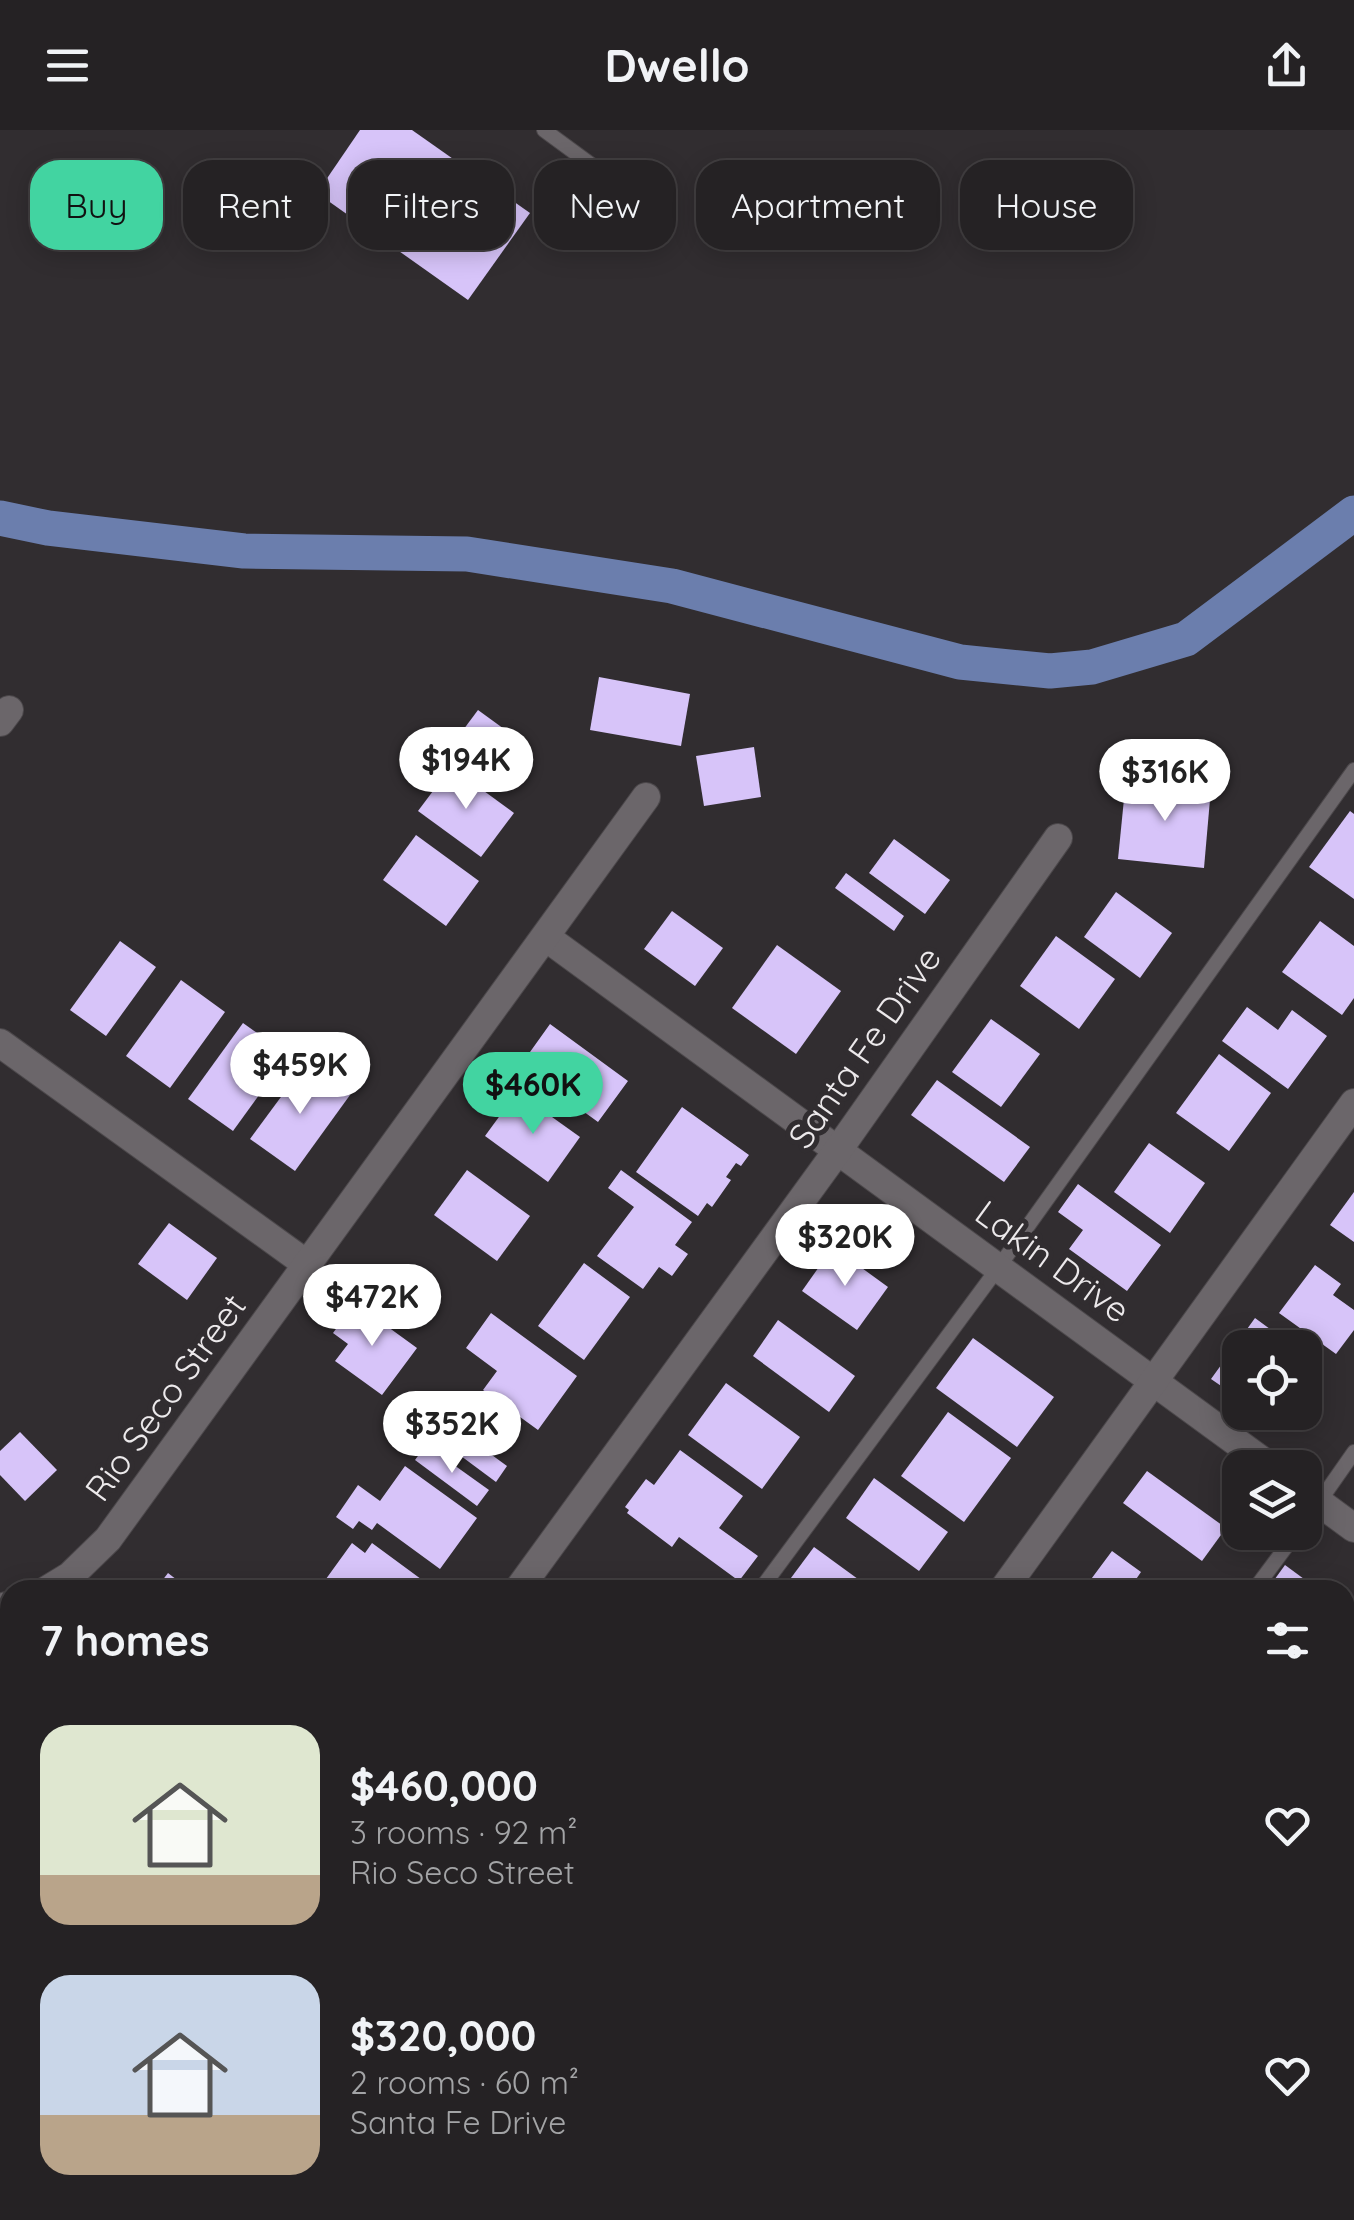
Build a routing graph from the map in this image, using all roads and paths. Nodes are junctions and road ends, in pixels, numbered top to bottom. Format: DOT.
graph roads {
  1 [pos="544,130"];
  2 [pos="585,160"];
  3 [pos="1354,770"];
  4 [pos="646,797"];
  5 [pos="1058,838"];
  6 [pos="547,938"];
  7 [pos="0,1043"];
  8 [pos="1354,1103"];
  9 [pos="838,1150"];
  10 [pos="308,1265"];
  11 [pos="998,1268"];
  12 [pos="1156,1382"];
  13 [pos="1248,1450"];
  14 [pos="1354,1452"];
  15 [pos="1322,1491"];
  16 [pos="1322,1511"];
  17 [pos="1354,1528"];
  18 [pos="1284,1550"];
  19 [pos="63,1580"];
  20 [pos="525,1580"];
  21 [pos="767,1580"];
  22 [pos="1010,1580"];
  23 [pos="1261,1580"];
  1 -- 2 [label="lane"];
  3 -- 11 [label="lane"];
  4 -- 6 [label="street, Rio Seco Street"];
  5 -- 9 [label="street, Santa Fe Drive"];
  6 -- 9 [label="street, Lakin Drive"];
  6 -- 10 [label="street, Rio Seco Street"];
  7 -- 10 [label="street"];
  8 -- 12 [label="street"];
  9 -- 11 [label="street, Lakin Drive"];
  9 -- 20 [label="street, Santa Fe Drive"];
  10 -- 19 [label="street, Rio Seco Street"];
  11 -- 12 [label="street, Lakin Drive"];
  11 -- 21 [label="lane"];
  12 -- 13 [label="street, Lakin Drive"];
  12 -- 22 [label="street"];
  14 -- 15 [label="lane"];
  16 -- 17 [label="street"];
  18 -- 23 [label="lane"];
}
